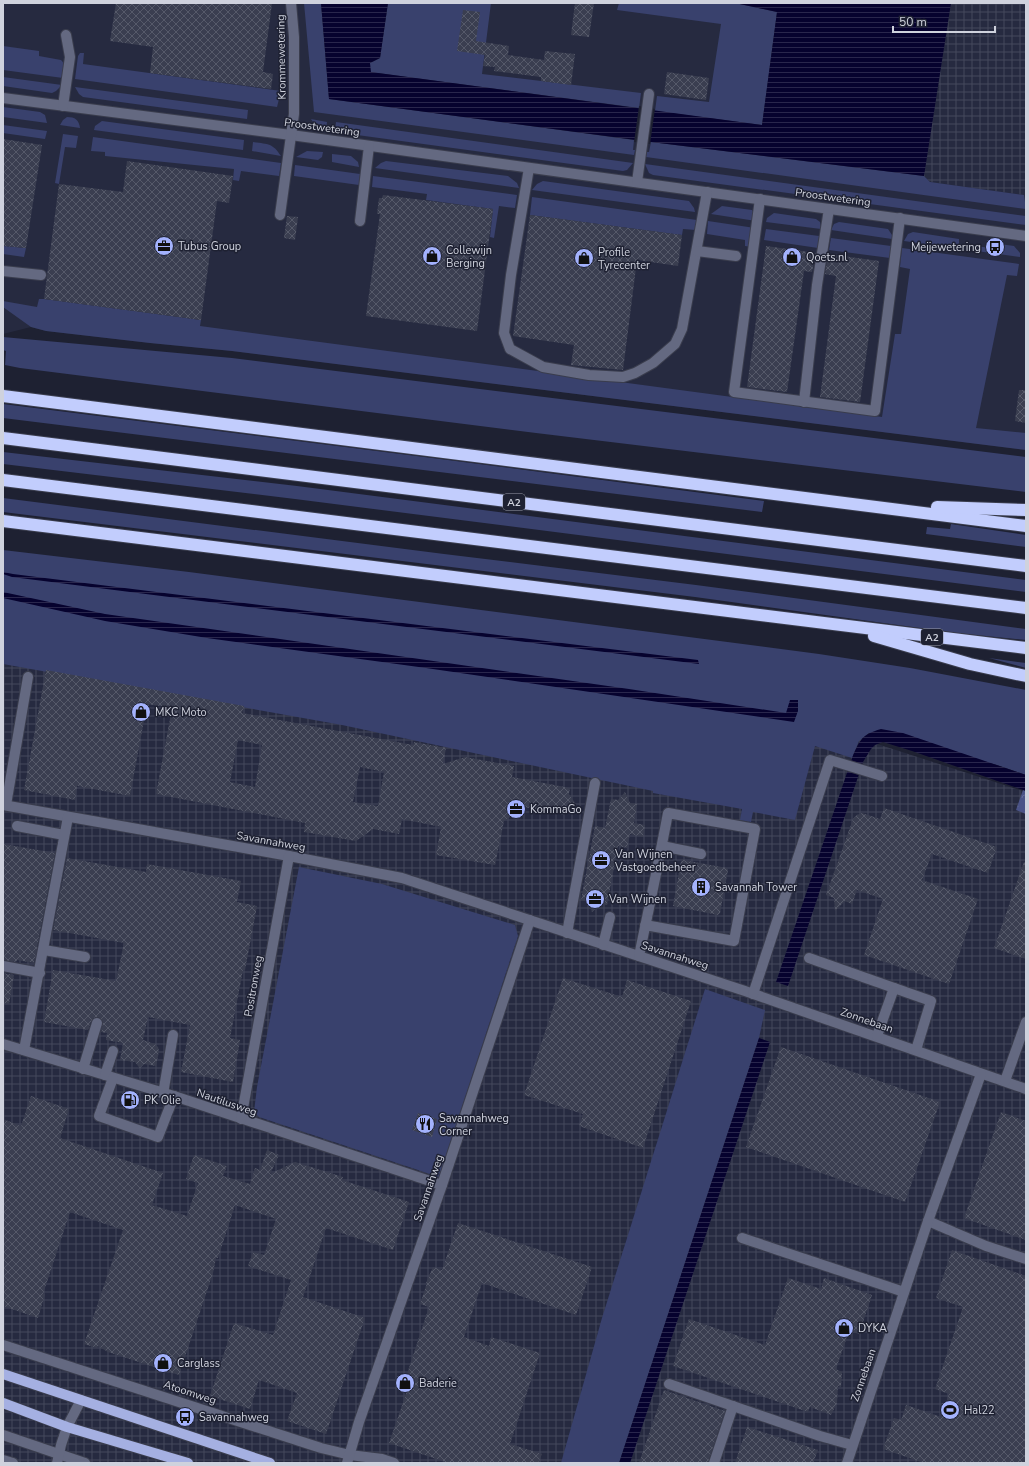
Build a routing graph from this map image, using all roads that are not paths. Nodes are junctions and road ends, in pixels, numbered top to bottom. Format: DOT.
graph roads {
  1 [pos="291,3"];
  2 [pos="66,35"];
  3 [pos="648,94"];
  4 [pos="3,98"];
  5 [pos="63,106"];
  6 [pos="290,135"];
  7 [pos="369,146"];
  8 [pos="529,168"];
  9 [pos="637,182"];
  10 [pos="708,192"];
  11 [pos="760,199"];
  12 [pos="829,209"];
  13 [pos="280,215"];
  14 [pos="900,218"];
  15 [pos="360,221"];
  16 [pos="1026,236"];
  17 [pos="698,251"];
  18 [pos="736,256"];
  19 [pos="3,271"];
  20 [pos="41,275"];
  21 [pos="3,396"];
  22 [pos="804,402"];
  23 [pos="3,438"];
  24 [pos="3,480"];
  25 [pos="864,505"];
  26 [pos="1026,510"];
  27 [pos="3,521"];
  28 [pos="1026,526"];
  29 [pos="1026,566"];
  30 [pos="1026,608"];
  31 [pos="837,626"];
  32 [pos="1026,648"];
  33 [pos="1026,676"];
  34 [pos="28,677"];
  35 [pos="882,776"];
  36 [pos="595,784"];
  37 [pos="4,805"];
  38 [pos="68,817"];
  39 [pos="17,826"];
  40 [pos="64,835"];
  41 [pos="662,846"];
  42 [pos="700,854"];
  43 [pos="289,856"];
  44 [pos="610,917"];
  45 [pos="530,920"];
  46 [pos="646,925"];
  47 [pos="567,932"];
  48 [pos="604,945"];
  49 [pos="44,950"];
  50 [pos="639,956"];
  51 [pos="85,957"];
  52 [pos="808,958"];
  53 [pos="3,966"];
  54 [pos="40,973"];
  55 [pos="894,988"];
  56 [pos="749,993"];
  57 [pos="1026,1022"];
  58 [pos="97,1023"];
  59 [pos="173,1035"];
  60 [pos="877,1036"];
  61 [pos="3,1044"];
  62 [pos="24,1050"];
  63 [pos="916,1050"];
  64 [pos="113,1051"];
  65 [pos="83,1069"];
  66 [pos="981,1074"];
  67 [pos="109,1077"];
  68 [pos="1005,1081"];
  69 [pos="1025,1086"];
  70 [pos="163,1094"];
  71 [pos="174,1096"];
  72 [pos="241,1119"];
  73 [pos="442,1185"];
  74 [pos="928,1221"];
  75 [pos="742,1238"];
  76 [pos="1026,1259"];
  77 [pos="904,1292"];
  78 [pos="3,1345"];
  79 [pos="3,1374"];
  80 [pos="669,1384"];
  81 [pos="81,1400"];
  82 [pos="3,1402"];
  83 [pos="734,1406"];
  84 [pos="67,1426"];
  85 [pos="3,1435"];
  86 [pos="852,1445"];
  87 [pos="58,1459"];
  88 [pos="349,1459"];
  89 [pos="3,1460"];
  90 [pos="13,1463"];
  91 [pos="85,1463"];
  92 [pos="188,1463"];
  93 [pos="270,1463"];
  94 [pos="394,1463"];
  95 [pos="714,1463"];
  96 [pos="847,1463"];
  1 -- 6 [label="street, Krommewetering"];
  2 -- 5 [label="street"];
  3 -- 9 [label="street"];
  4 -- 5 [label="street, Proostwetering"];
  5 -- 6 [label="street, Proostwetering"];
  6 -- 7 [label="street, Proostwetering"];
  6 -- 13 [label="street, Krommewetering"];
  7 -- 8 [label="street, Proostwetering"];
  7 -- 15 [label="street"];
  8 -- 9 [label="street, Proostwetering"];
  8 -- 17 [label="street"];
  9 -- 10 [label="street, Proostwetering"];
  10 -- 11 [label="street, Proostwetering"];
  10 -- 17 [label="street"];
  11 -- 12 [label="street, Proostwetering"];
  11 -- 22 [label="street"];
  12 -- 14 [label="street, Proostwetering"];
  12 -- 22 [label="street"];
  14 -- 16 [label="street, Proostwetering"];
  14 -- 22 [label="street"];
  17 -- 18 [label="street"];
  19 -- 20 [label="street"];
  21 -- 25 [label="highway"];
  23 -- 29 [label="highway, A2"];
  24 -- 30 [label="highway"];
  25 -- 26 [label="highway"];
  25 -- 28 [label="highway"];
  27 -- 31 [label="highway, A2"];
  31 -- 32 [label="highway, A2"];
  31 -- 33 [label="highway, A2"];
  34 -- 37 [label="street"];
  35 -- 56 [label="street"];
  36 -- 47 [label="street"];
  37 -- 38 [label="street, Savannahweg"];
  38 -- 40 [label="street"];
  38 -- 43 [label="street, Savannahweg"];
  39 -- 40 [label="street"];
  40 -- 49 [label="street"];
  41 -- 42 [label="street"];
  41 -- 46 [label="street"];
  41 -- 46 [label="street"];
  43 -- 45 [label="street, Savannahweg"];
  43 -- 72 [label="street, Positronweg"];
  44 -- 48 [label="street"];
  45 -- 47 [label="street, Savannahweg"];
  45 -- 73 [label="street, Savannahweg"];
  46 -- 50 [label="street"];
  47 -- 48 [label="street, Savannahweg"];
  48 -- 50 [label="street, Savannahweg"];
  49 -- 51 [label="street"];
  49 -- 54 [label="street"];
  50 -- 56 [label="street, Savannahweg"];
  52 -- 55 [label="street"];
  53 -- 54 [label="street"];
  54 -- 62 [label="street"];
  55 -- 60 [label="street"];
  55 -- 63 [label="street"];
  56 -- 60 [label="street, Zonnebaan"];
  57 -- 68 [label="street"];
  58 -- 65 [label="street"];
  59 -- 70 [label="street"];
  60 -- 63 [label="street, Zonnebaan"];
  61 -- 62 [label="street, Nautilusweg"];
  62 -- 65 [label="street, Nautilusweg"];
  63 -- 66 [label="street, Zonnebaan"];
  64 -- 67 [label="street"];
  65 -- 67 [label="street, Nautilusweg"];
  66 -- 68 [label="street, Zonnebaan"];
  66 -- 74 [label="street, Zonnebaan"];
  67 -- 70 [label="street, Nautilusweg"];
  67 -- 71 [label="street"];
  68 -- 69 [label="street, Zonnebaan"];
  70 -- 71 [label="street, Nautilusweg"];
  71 -- 72 [label="street, Nautilusweg"];
  72 -- 73 [label="street, Nautilusweg"];
  73 -- 88 [label="street, Savannahweg"];
  74 -- 76 [label="street"];
  74 -- 77 [label="street, Zonnebaan"];
  75 -- 77 [label="street"];
  77 -- 86 [label="street, Zonnebaan"];
  78 -- 88 [label="street, Atoomweg"];
  79 -- 81 [label="main road"];
  80 -- 83 [label="street"];
  81 -- 84 [label="street"];
  81 -- 93 [label="main road"];
  82 -- 84 [label="main road"];
  83 -- 86 [label="street"];
  83 -- 95 [label="street"];
  84 -- 87 [label="street"];
  84 -- 92 [label="main road"];
  85 -- 87 [label="street"];
  86 -- 96 [label="street, Zonnebaan"];
  87 -- 91 [label="street"];
  88 -- 94 [label="street, Atoomweg"];
  89 -- 90 [label="street"];
}
